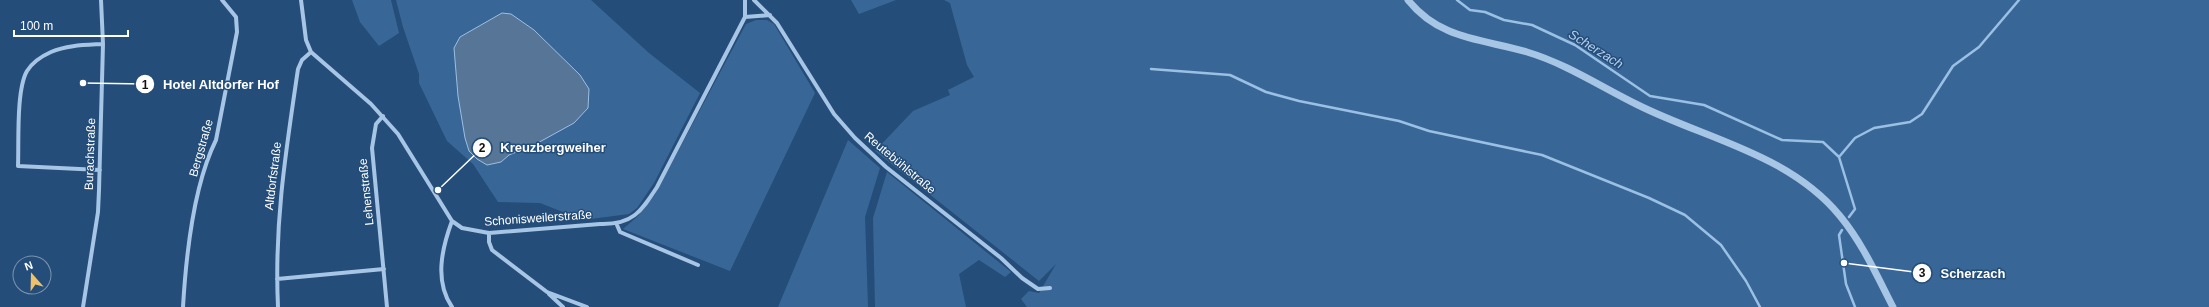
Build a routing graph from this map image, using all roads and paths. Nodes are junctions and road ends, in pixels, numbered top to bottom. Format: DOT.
graph roads {
  1 [pos="101,0"];
  2 [pos="222,0"];
  3 [pos="301,0"];
  4 [pos="744,0"];
  5 [pos="754,0"];
  6 [pos="1408,0"];
  7 [pos="770,15"];
  8 [pos="745,17"];
  9 [pos="103,44"];
  10 [pos="311,52"];
  11 [pos="383,116"];
  12 [pos="100,170"];
  13 [pos="452,221"];
  14 [pos="617,225"];
  15 [pos="489,233"];
  16 [pos="698,265"];
  17 [pos="384,269"];
  18 [pos="277,279"];
  19 [pos="1050,288"];
  20 [pos="547,292"];
  21 [pos="83,307"];
  22 [pos="183,307"];
  23 [pos="278,307"];
  24 [pos="387,307"];
  25 [pos="452,307"];
  26 [pos="563,307"];
  27 [pos="587,307"];
  28 [pos="1893,307"];
  1 -- 9 [label="street, Burachstraße"];
  2 -- 22 [label="street, Bergstraße"];
  3 -- 10 [label="street"];
  4 -- 8 [label="street"];
  5 -- 7 [label="street, Reutebühlstraße"];
  6 -- 28 [label="street"];
  7 -- 8 [label="street"];
  7 -- 19 [label="street, Reutebühlstraße"];
  8 -- 14 [label="street"];
  9 -- 12 [label="street, Burachstraße"];
  9 -- 12 [label="street"];
  10 -- 11 [label="street"];
  10 -- 18 [label="street, Altdorfstraße"];
  11 -- 13 [label="street"];
  11 -- 17 [label="street, Lehenstraße"];
  12 -- 21 [label="street, Burachstraße"];
  13 -- 15 [label="street, Schonisweilerstraße"];
  13 -- 25 [label="street"];
  14 -- 15 [label="street, Schonisweilerstraße"];
  14 -- 16 [label="street"];
  15 -- 20 [label="street"];
  17 -- 18 [label="street"];
  17 -- 24 [label="street, Lehenstraße"];
  18 -- 23 [label="street, Altdorfstraße"];
  20 -- 26 [label="street"];
  20 -- 27 [label="street"];
}
